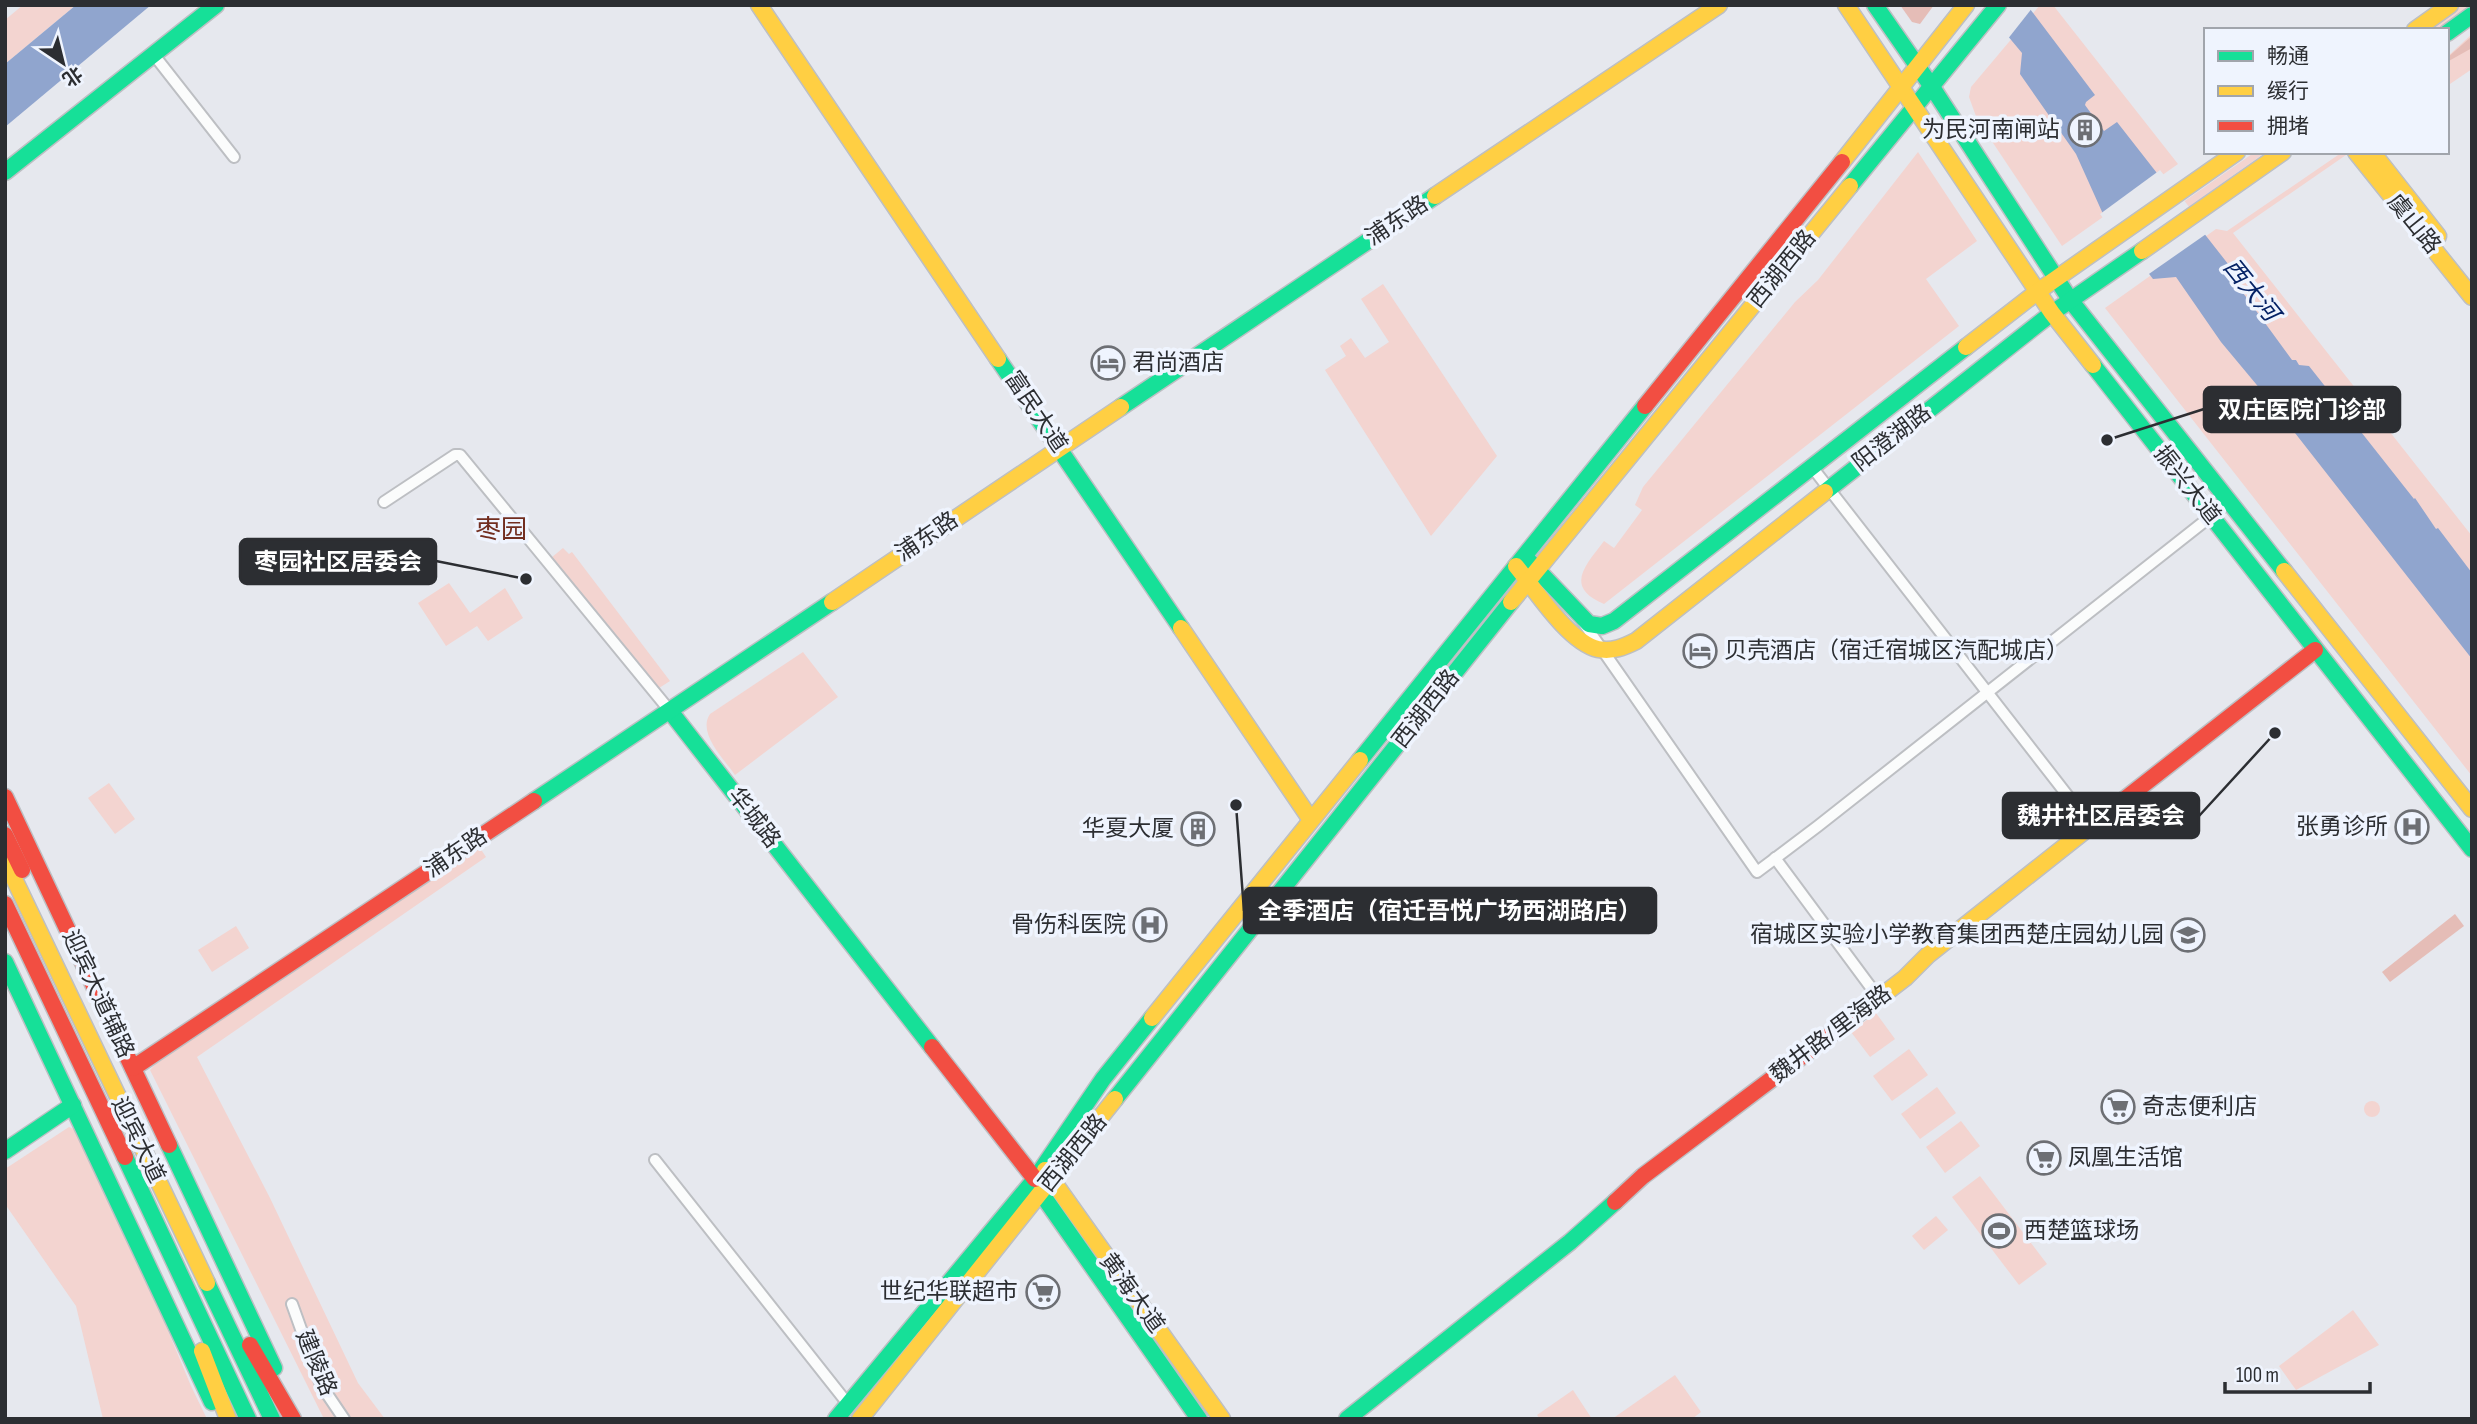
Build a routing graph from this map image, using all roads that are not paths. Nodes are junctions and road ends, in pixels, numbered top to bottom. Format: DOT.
graph roads {
  1 [pos="216,5"];
  2 [pos="759,5"];
  3 [pos="1720,5"];
  4 [pos="1846,5"];
  5 [pos="1875,5"];
  6 [pos="1998,5"];
  7 [pos="2450,5"];
  8 [pos="1964,7"];
  9 [pos="2472,15"];
  10 [pos="2418,28"];
  11 [pos="2449,32"];
  12 [pos="154,55"];
  13 [pos="1918,67"];
  14 [pos="1901,87"];
  15 [pos="1932,87"];
  16 [pos="1915,106"];
  17 [pos="2234,154"];
  18 [pos="2280,154"];
  19 [pos="2358,154"];
  20 [pos="2374,154"];
  21 [pos="234,157"];
  22 [pos="5,172"];
  23 [pos="2055,279"];
  24 [pos="2472,280"];
  25 [pos="2037,292"];
  26 [pos="2472,297"];
  27 [pos="2071,301"];
  28 [pos="2052,313"];
  29 [pos="1060,447"];
  30 [pos="1812,467"];
  31 [pos="1828,488"];
  32 [pos="384,502"];
  33 [pos="2229,502"];
  34 [pos="2211,516"];
  35 [pos="1520,561"];
  36 [pos="1533,576"];
  37 [pos="1577,614"];
  38 [pos="1604,649"];
  39 [pos="2315,650"];
  40 [pos="1987,693"];
  41 [pos="670,711"];
  42 [pos="5,797"];
  43 [pos="2472,809"];
  44 [pos="2085,818"];
  45 [pos="1311,820"];
  46 [pos="5,835"];
  47 [pos="2472,849"];
  48 [pos="1775,858"];
  49 [pos="5,860"];
  50 [pos="5,904"];
  51 [pos="5,962"];
  52 [pos="58,971"];
  53 [pos="1878,997"];
  54 [pos="133,1068"];
  55 [pos="73,1105"];
  56 [pos="5,1151"];
  57 [pos="654,1160"];
  58 [pos="1041,1180"];
  59 [pos="159,1183"];
  60 [pos="157,1227"];
  61 [pos="292,1304"];
  62 [pos="848,1404"];
  63 [pos="219,1419"];
  64 [pos="228,1419"];
  65 [pos="248,1419"];
  66 [pos="272,1419"];
  67 [pos="293,1419"];
  68 [pos="298,1419"];
  69 [pos="344,1419"];
  70 [pos="836,1419"];
  71 [pos="860,1419"];
  72 [pos="1199,1419"];
  73 [pos="1222,1419"];
  74 [pos="1346,1419"];
  1 -- 12 [label="main road"];
  2 -- 29 [label="main road, 富民大道"];
  3 -- 29 [label="main road, 浦东路"];
  4 -- 14 [label="main road, 振兴大道"];
  5 -- 13 [label="main road, 振兴大道"];
  6 -- 15 [label="main road, 西湖西路"];
  7 -- 10 [label="main road"];
  8 -- 13 [label="main road, 西湖西路"];
  9 -- 11 [label="main road"];
  12 -- 21 [label="street"];
  12 -- 22 [label="main road"];
  13 -- 14 [label="main road, 西湖西路"];
  13 -- 15 [label="main road, 振兴大道"];
  14 -- 16 [label="main road, 振兴大道"];
  14 -- 35 [label="main road, 西湖西路"];
  15 -- 16 [label="main road, 西湖西路"];
  15 -- 23 [label="main road, 振兴大道"];
  16 -- 25 [label="main road, 振兴大道"];
  16 -- 36 [label="main road, 西湖西路"];
  17 -- 23 [label="main road, 阳澄湖路"];
  18 -- 27 [label="main road, 阳澄湖路"];
  19 -- 26 [label="main road, 虞山路"];
  20 -- 24 [label="main road, 虞山路"];
  23 -- 25 [label="main road, 阳澄湖路"];
  23 -- 27 [label="main road, 振兴大道"];
  25 -- 28 [label="main road, 振兴大道"];
  25 -- 30 [label="main road, 阳澄湖路"];
  27 -- 28 [label="main road, 阳澄湖路"];
  27 -- 33 [label="main road, 振兴大道"];
  28 -- 31 [label="main road, 阳澄湖路"];
  28 -- 34 [label="main road, 振兴大道"];
  29 -- 41 [label="main road, 浦东路"];
  29 -- 45 [label="main road, 富民大道"];
  30 -- 31 [label="street"];
  30 -- 37 [label="main road, 阳澄湖路"];
  31 -- 38 [label="main road, 阳澄湖路"];
  31 -- 40 [label="street"];
  32 -- 41 [label="street, 华城路"];
  33 -- 34 [label="street"];
  33 -- 43 [label="main road, 振兴大道"];
  34 -- 39 [label="main road, 振兴大道"];
  34 -- 40 [label="street"];
  35 -- 36 [label="main road"];
  35 -- 45 [label="main road, 西湖西路"];
  36 -- 37 [label="main road"];
  36 -- 38 [label="main road"];
  36 -- 58 [label="main road, 西湖西路"];
  37 -- 38 [label="street"];
  38 -- 48 [label="street"];
  39 -- 47 [label="main road, 振兴大道"];
  39 -- 53 [label="main road, 魏井路/里海路"];
  40 -- 44 [label="street"];
  40 -- 48 [label="street"];
  41 -- 54 [label="main road, 浦东路"];
  41 -- 58 [label="main road, 华城路"];
  42 -- 54 [label="main road, 迎宾大道辅路"];
  45 -- 58 [label="main road, 西湖西路"];
  46 -- 52 [label="main road"];
  48 -- 53 [label="street"];
  49 -- 52 [label="main road, 迎宾大道"];
  50 -- 60 [label="main road, 迎宾大道"];
  51 -- 55 [label="main road"];
  52 -- 59 [label="main road, 迎宾大道"];
  53 -- 74 [label="main road, 魏井路/里海路"];
  54 -- 68 [label="main road, 迎宾大道辅路"];
  55 -- 56 [label="main road"];
  55 -- 63 [label="main road"];
  57 -- 62 [label="street"];
  58 -- 62 [label="main road, 西湖西路"];
  58 -- 71 [label="main road, 西湖西路"];
  58 -- 72 [label="main road, 黄海大道"];
  58 -- 73 [label="main road, 黄海大道"];
  59 -- 66 [label="main road, 迎宾大道"];
  59 -- 67 [label="main road"];
  60 -- 64 [label="main road"];
  60 -- 65 [label="main road, 迎宾大道"];
  61 -- 69 [label="street, 建陵路"];
  62 -- 70 [label="main road, 西湖西路"];
}
